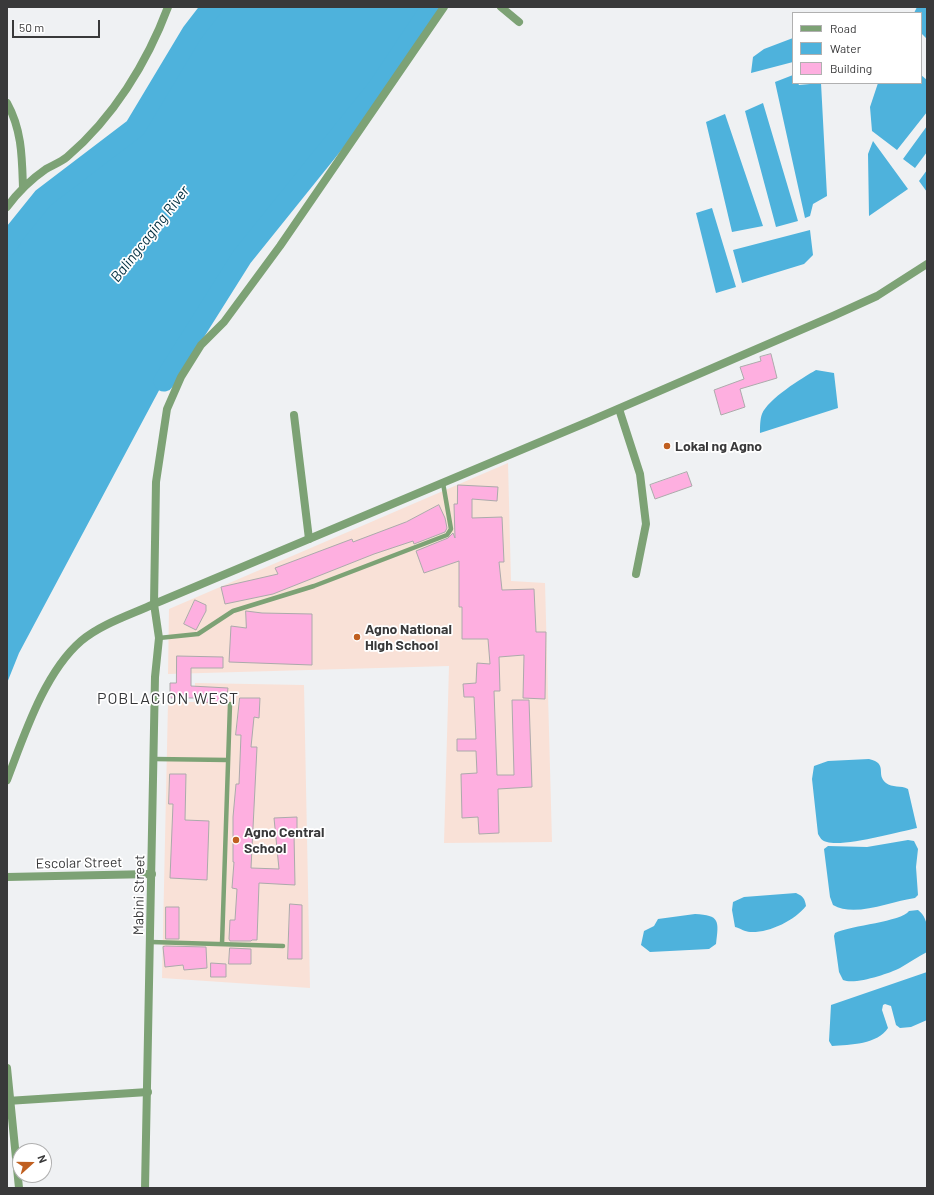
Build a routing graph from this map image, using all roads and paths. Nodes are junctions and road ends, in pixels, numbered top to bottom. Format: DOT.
graph roads {
  1 [pos="168,7"];
  2 [pos="444,7"];
  3 [pos="501,7"];
  4 [pos="519,22"];
  5 [pos="7,103"];
  6 [pos="23,188"];
  7 [pos="7,207"];
  8 [pos="927,264"];
  9 [pos="619,409"];
  10 [pos="294,415"];
  11 [pos="443,483"];
  12 [pos="309,539"];
  13 [pos="636,574"];
  14 [pos="154,604"];
  15 [pos="159,638"];
  16 [pos="230,704"];
  17 [pos="154,759"];
  18 [pos="228,760"];
  19 [pos="7,780"];
  20 [pos="152,874"];
  21 [pos="7,878"];
  22 [pos="151,942"];
  23 [pos="222,944"];
  24 [pos="283,946"];
  25 [pos="7,1068"];
  26 [pos="148,1092"];
  27 [pos="8,1101"];
  28 [pos="19,1188"];
  29 [pos="145,1188"];
  1 -- 6 [label="street"];
  2 -- 14 [label="street, Mabini Street"];
  3 -- 4 [label="street"];
  5 -- 6 [label="street"];
  6 -- 7 [label="street"];
  8 -- 9 [label="street"];
  9 -- 11 [label="street"];
  9 -- 13 [label="street"];
  10 -- 12 [label="street"];
  11 -- 12 [label="street"];
  11 -- 15 [label="lane"];
  12 -- 14 [label="street"];
  14 -- 15 [label="street, Mabini Street"];
  14 -- 19 [label="street"];
  15 -- 17 [label="street, Mabini Street"];
  16 -- 18 [label="lane"];
  17 -- 18 [label="lane"];
  17 -- 20 [label="street, Mabini Street"];
  18 -- 23 [label="lane"];
  20 -- 21 [label="street, Escolar Street"];
  20 -- 22 [label="street, Mabini Street"];
  22 -- 23 [label="lane"];
  22 -- 26 [label="street, Mabini Street"];
  23 -- 24 [label="lane"];
  25 -- 27 [label="street"];
  26 -- 27 [label="street"];
  26 -- 29 [label="street, Mabini Street"];
  27 -- 28 [label="street"];
}
